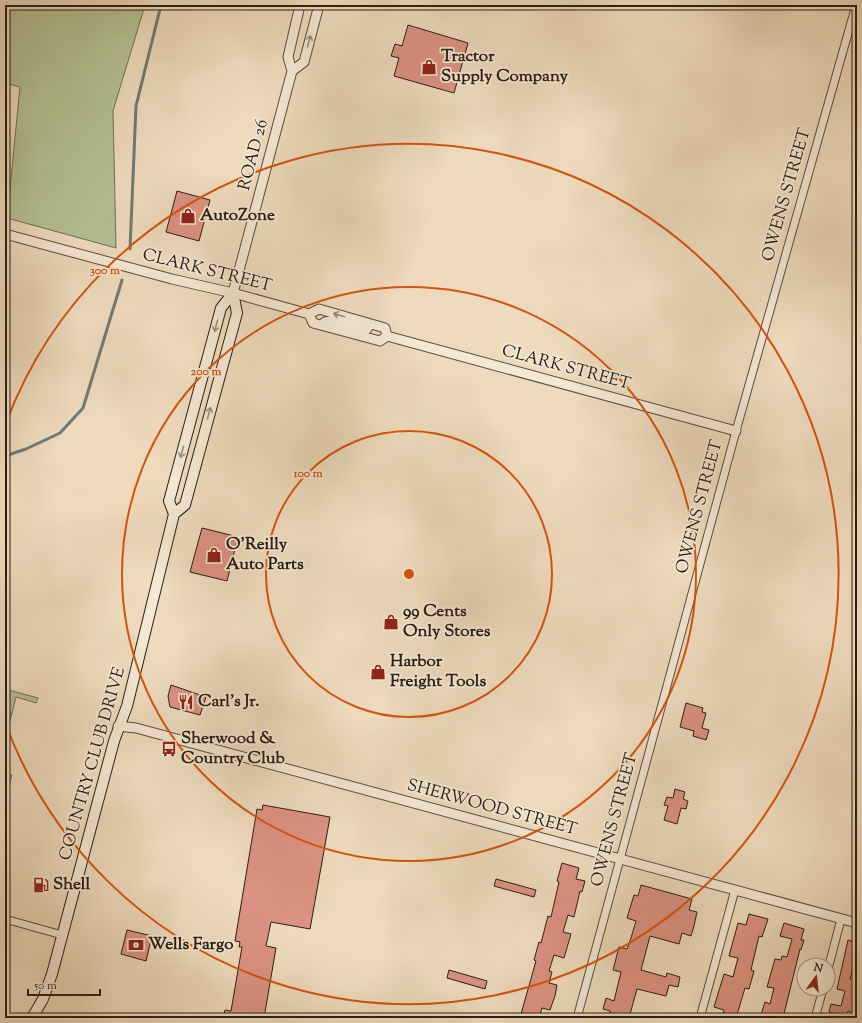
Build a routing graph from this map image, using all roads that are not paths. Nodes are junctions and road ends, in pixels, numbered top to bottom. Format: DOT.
graph roads {
  1 [pos="300,5"];
  2 [pos="319,5"];
  3 [pos="856,5"];
  4 [pos="292,71"];
  5 [pos="5,234"];
  6 [pos="233,293"];
  7 [pos="309,314"];
  8 [pos="370,324"];
  9 [pos="322,325"];
  10 [pos="387,336"];
  11 [pos="736,431"];
  12 [pos="174,514"];
  13 [pos="118,726"];
  14 [pos="620,859"];
  15 [pos="735,890"];
  16 [pos="5,919"];
  17 [pos="842,919"];
  18 [pos="857,923"];
  19 [pos="62,935"];
  20 [pos="831,957"];
  21 [pos="820,997"];
  22 [pos="32,1018"];
  23 [pos="577,1018"];
  24 [pos="700,1018"];
  25 [pos="815,1018"];
  1 -- 4 [label="street, ROAD 26"];
  4 -- 2 [label="street, ROAD 26, one-way"];
  3 -- 11 [label="street, OWENS STREET"];
  4 -- 6 [label="street, ROAD 26"];
  5 -- 6 [label="street, CLARK STREET"];
  6 -- 7 [label="street, CLARK STREET"];
  6 -- 12 [label="main road, COUNTRY CLUB DRIVE, one-way"];
  12 -- 6 [label="main road, COUNTRY CLUB DRIVE, one-way"];
  8 -- 7 [label="street, CLARK STREET, one-way"];
  7 -- 9 [label="street, CLARK STREET"];
  8 -- 9 [label="street"];
  8 -- 10 [label="street, CLARK STREET"];
  9 -- 10 [label="street, CLARK STREET"];
  10 -- 11 [label="street, CLARK STREET"];
  11 -- 14 [label="street, OWENS STREET"];
  12 -- 13 [label="main road, COUNTRY CLUB DRIVE"];
  13 -- 14 [label="street, SHERWOOD STREET"];
  13 -- 19 [label="main road, COUNTRY CLUB DRIVE"];
  14 -- 15 [label="street, SHERWOOD STREET"];
  14 -- 23 [label="street, OWENS STREET"];
  15 -- 17 [label="street, SHERWOOD STREET"];
  15 -- 24 [label="street"];
  16 -- 19 [label="street"];
  17 -- 18 [label="street, SHERWOOD STREET"];
  17 -- 20 [label="street"];
  19 -- 22 [label="main road, COUNTRY CLUB DRIVE"];
  21 -- 25 [label="street"];
}
